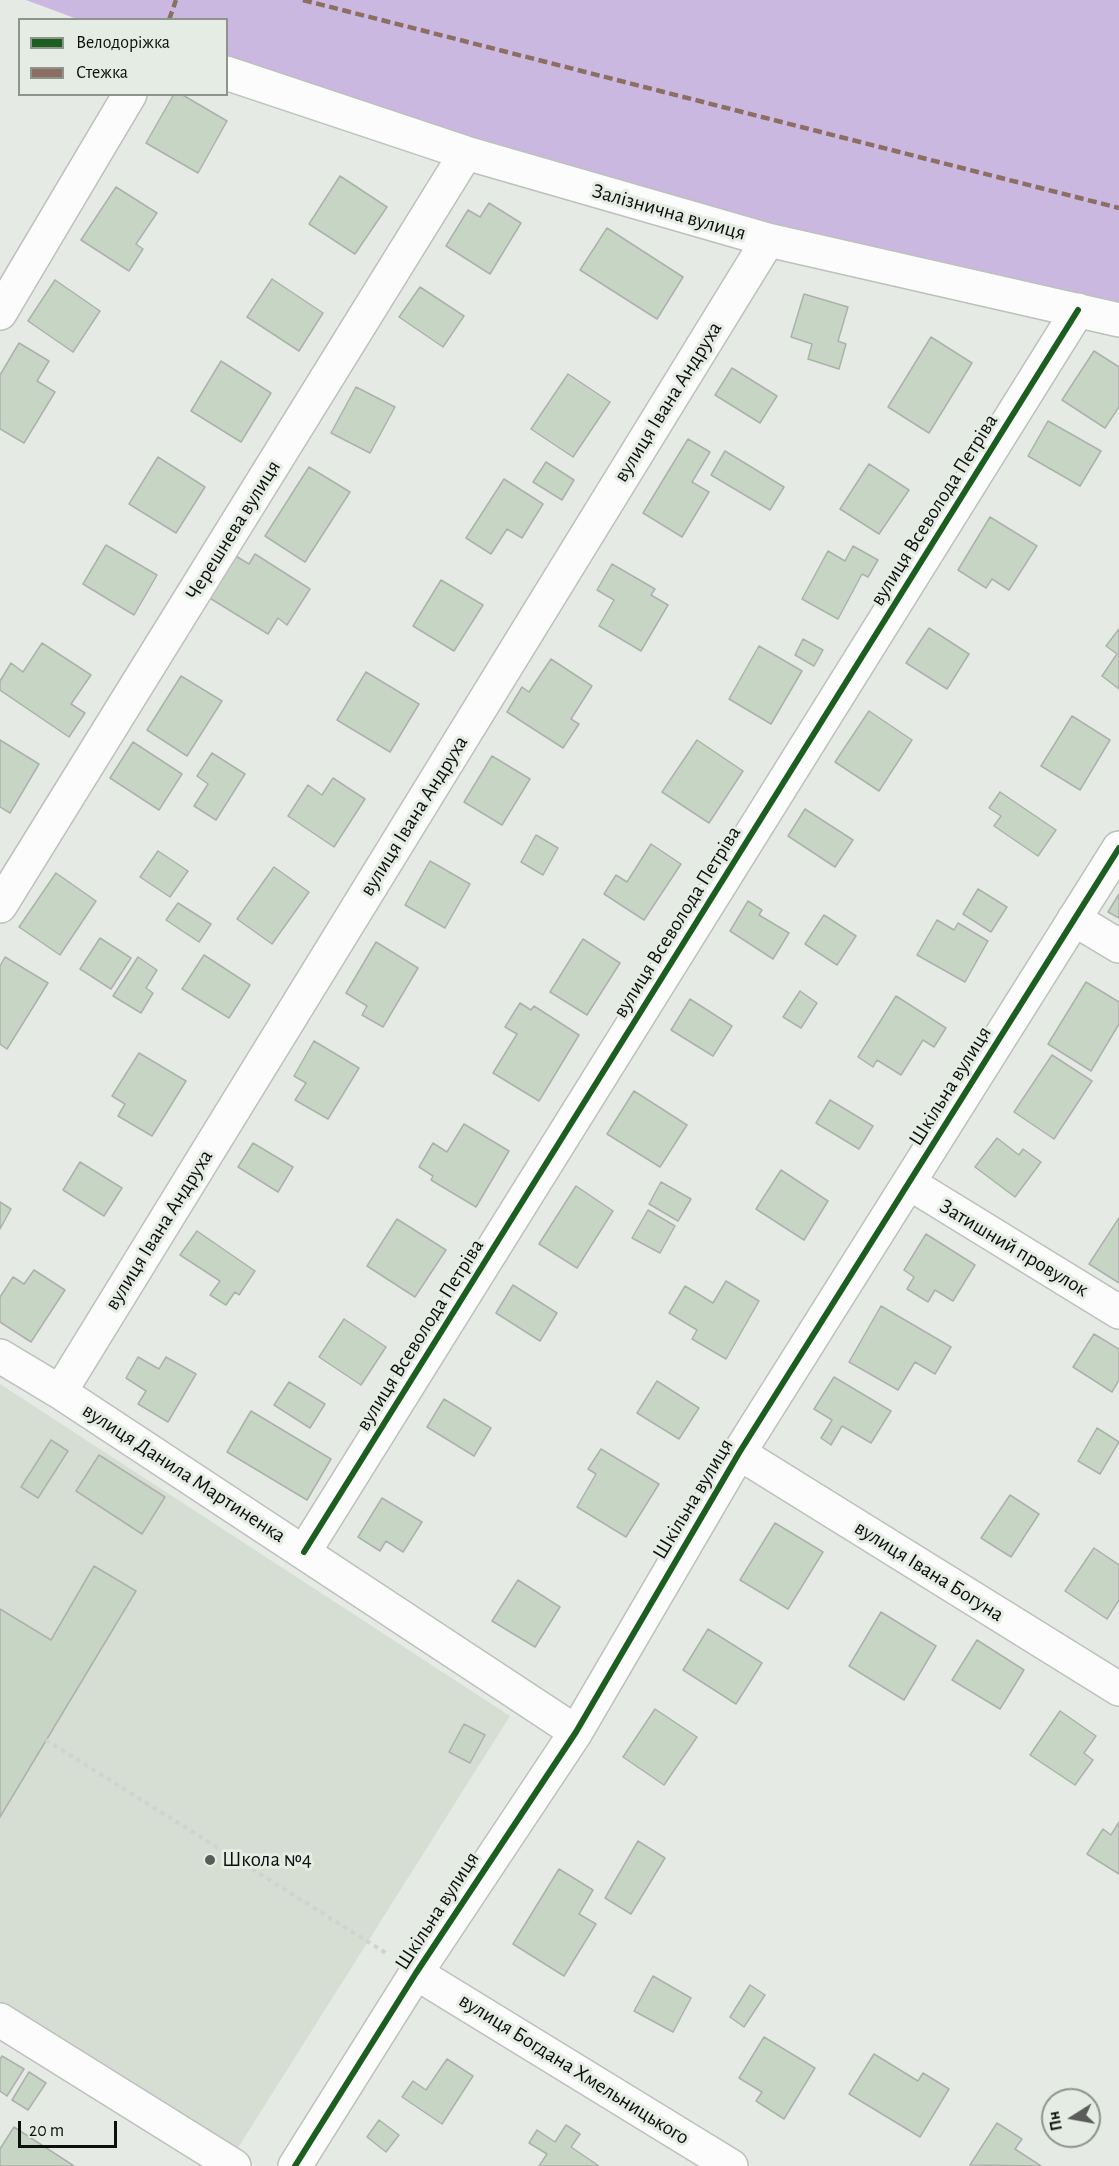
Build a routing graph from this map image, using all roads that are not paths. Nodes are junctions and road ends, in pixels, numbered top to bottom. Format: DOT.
graph roads {
  1 [pos="228,74"];
  2 [pos="129,96"];
  3 [pos="466,153"];
  4 [pos="768,240"];
  5 [pos="1078,310"];
  6 [pos="0,313"];
  7 [pos="1119,320"];
  8 [pos="1119,848"];
  9 [pos="0,906"];
  10 [pos="1074,919"];
  11 [pos="1119,946"];
  12 [pos="909,1183"];
  13 [pos="1119,1312"];
  14 [pos="0,1356"];
  15 [pos="60,1392"];
  16 [pos="739,1453"];
  17 [pos="304,1552"];
  18 [pos="1119,1689"];
  19 [pos="576,1732"];
  20 [pos="416,1972"];
  21 [pos="0,2020"];
  22 [pos="234,2166"];
  23 [pos="295,2166"];
  24 [pos="731,2166"];
  1 -- 3 [label="street, Залізнична вулиця"];
  2 -- 6 [label="street"];
  3 -- 4 [label="street, Залізнична вулиця"];
  3 -- 9 [label="street, Черешнева вулиця"];
  4 -- 5 [label="street, Залізнична вулиця"];
  4 -- 15 [label="street, вулиця Івана Андруха"];
  5 -- 7 [label="street, Залізнична вулиця"];
  5 -- 17 [label="street, вулиця Всеволода Петріва"];
  8 -- 10 [label="street, Шкільна вулиця"];
  10 -- 11 [label="street"];
  10 -- 12 [label="street, Шкільна вулиця"];
  12 -- 13 [label="street, Затишний провулок"];
  12 -- 16 [label="street, Шкільна вулиця"];
  14 -- 15 [label="street, вулиця Данила Мартиненка"];
  15 -- 17 [label="street, вулиця Данила Мартиненка"];
  16 -- 18 [label="street, вулиця Івана Богуна"];
  16 -- 19 [label="street, Шкільна вулиця"];
  17 -- 19 [label="street, вулиця Данила Мартиненка"];
  19 -- 20 [label="street, Шкільна вулиця"];
  20 -- 23 [label="street, Шкільна вулиця"];
  20 -- 24 [label="street, вулиця Богдана Хмельницького"];
  21 -- 22 [label="street"];
}
